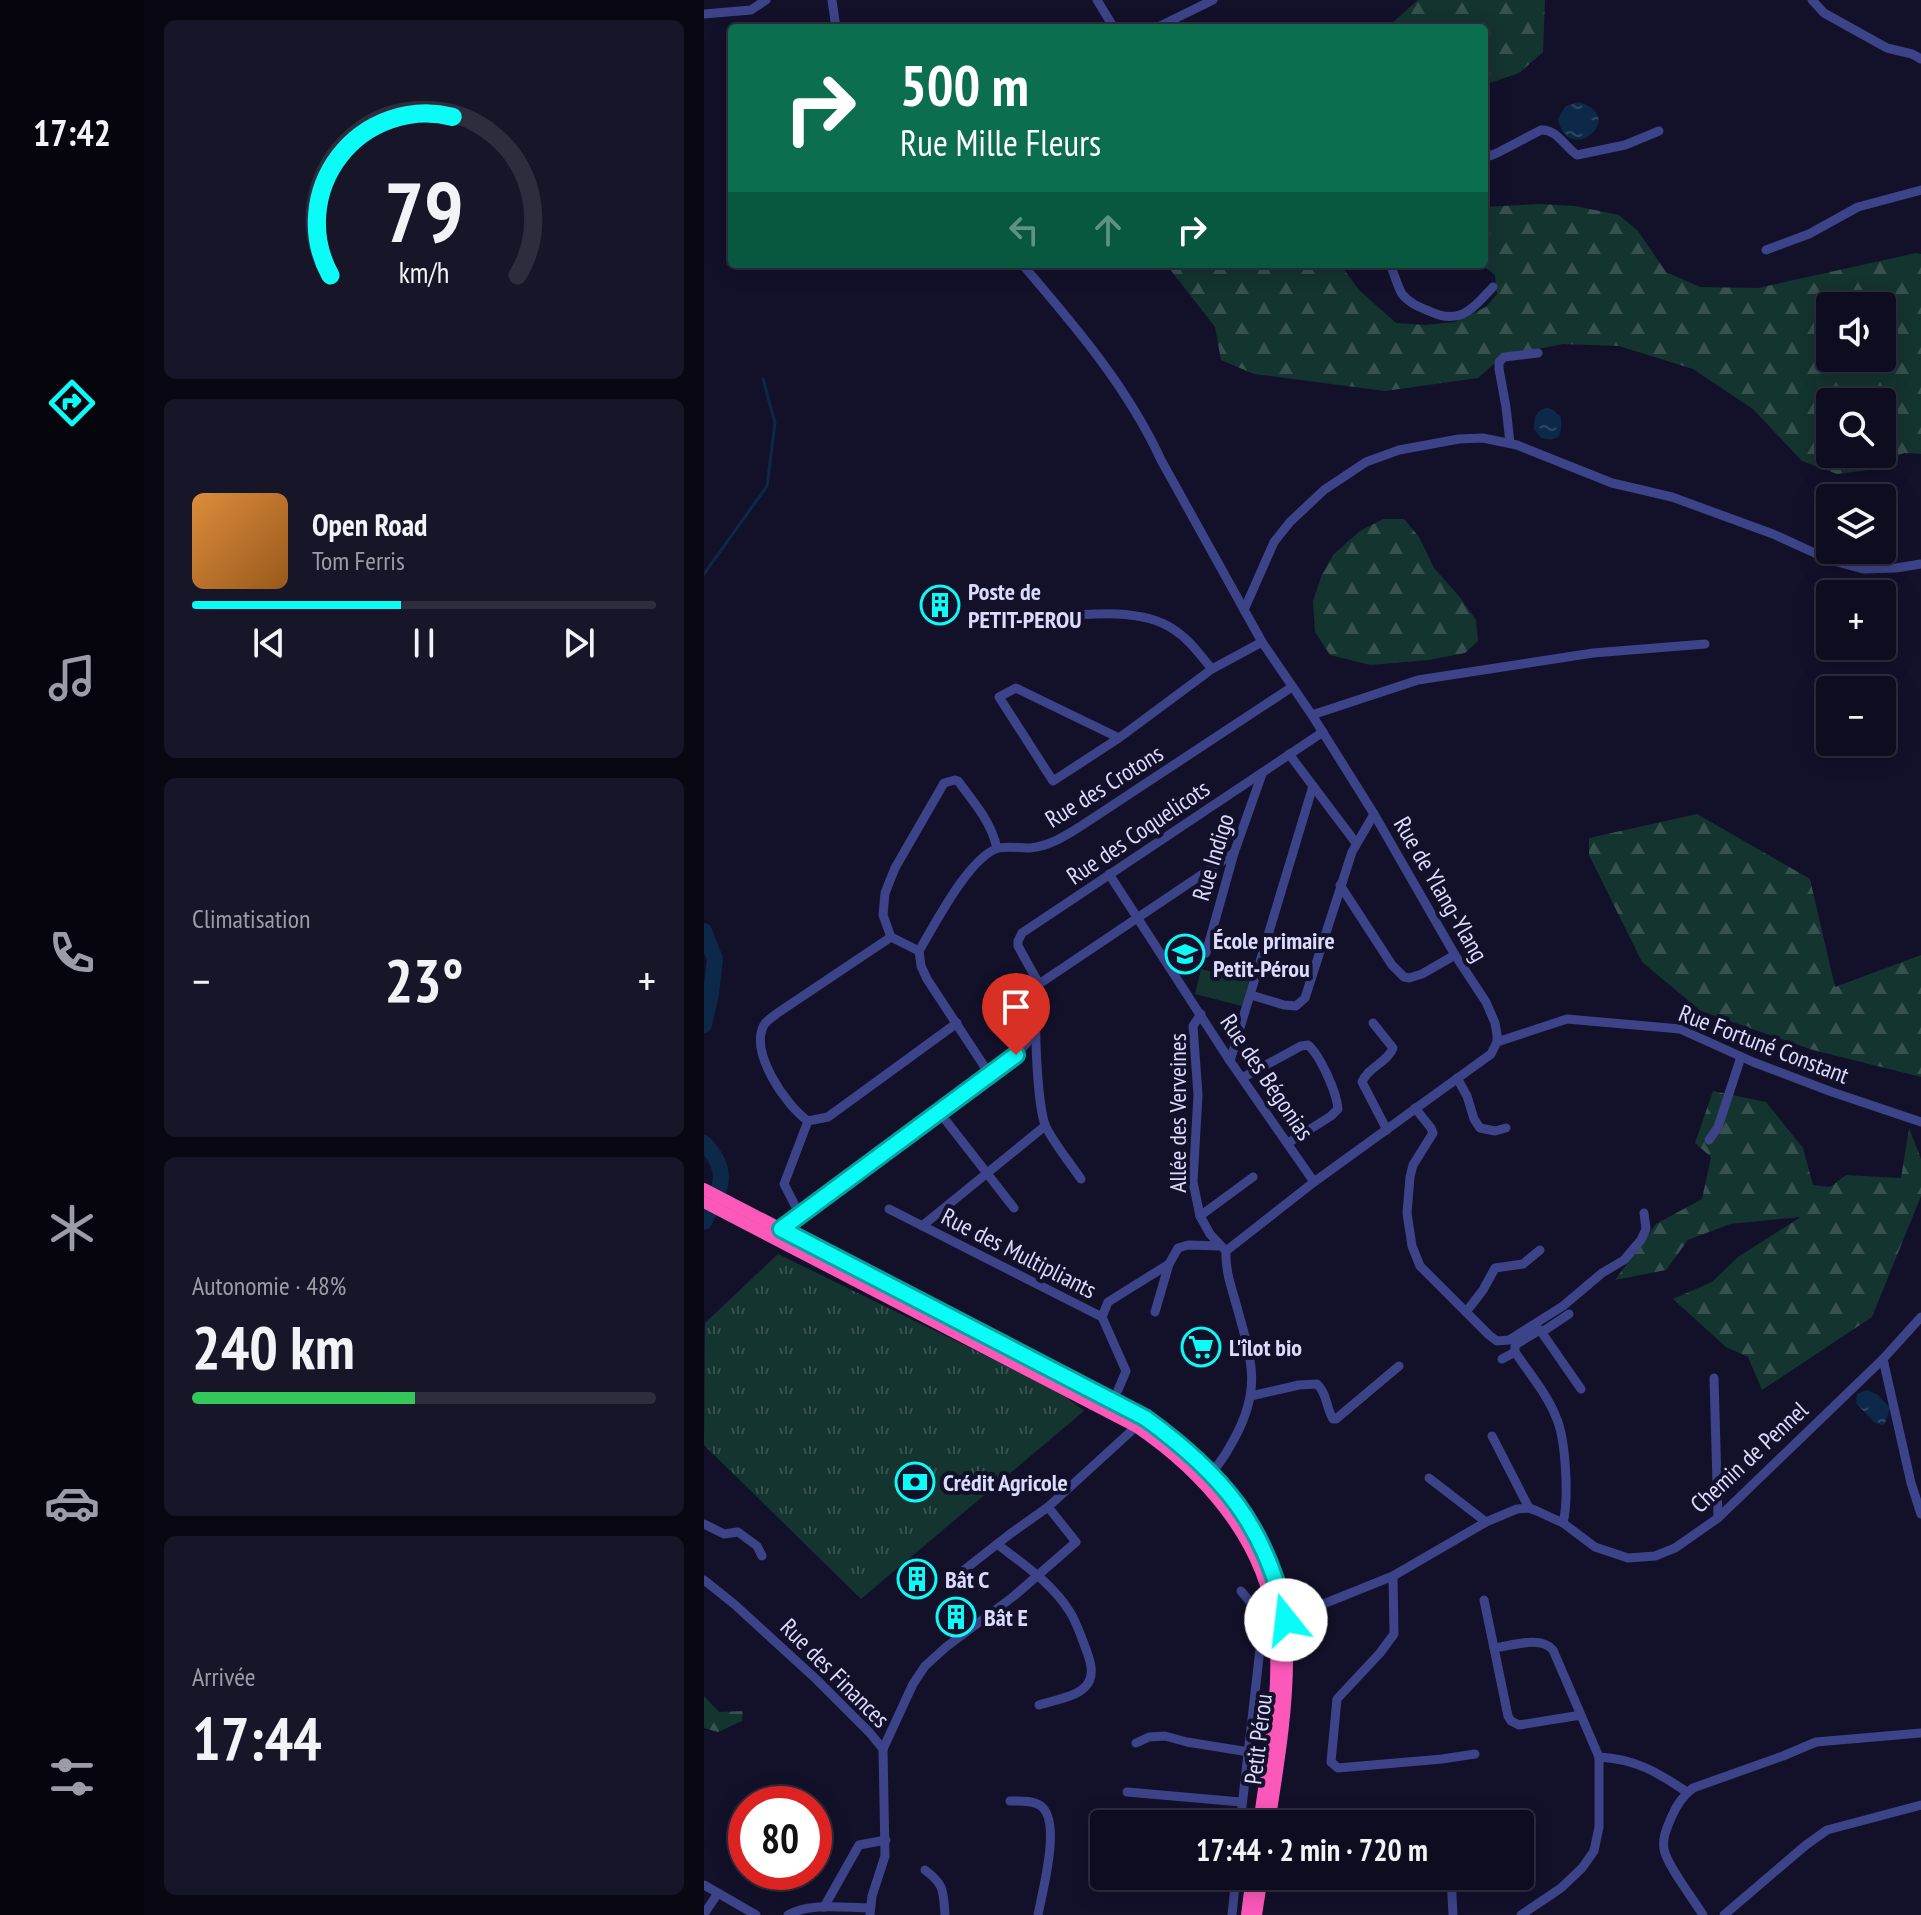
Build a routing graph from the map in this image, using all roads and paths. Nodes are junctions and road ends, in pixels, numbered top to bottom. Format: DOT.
graph roads {
  1 [pos="766,0"];
  2 [pos="832,0"];
  3 [pos="1097,0"];
  4 [pos="1213,0"];
  5 [pos="1812,0"];
  6 [pos="704,14"];
  7 [pos="835,24"];
  8 [pos="1112,24"];
  9 [pos="1164,24"];
  10 [pos="1921,59"];
  11 [pos="1659,131"];
  12 [pos="1488,156"];
  13 [pos="1921,190"];
  14 [pos="1766,250"];
  15 [pos="1025,268"];
  16 [pos="1392,268"];
  17 [pos="1493,287"];
  18 [pos="1538,353"];
  19 [pos="1510,443"];
  20 [pos="1921,564"];
  21 [pos="1244,610"];
  22 [pos="1039,618"];
  23 [pos="1262,642"];
  24 [pos="1705,644"];
  25 [pos="1212,669"];
  26 [pos="1292,687"];
  27 [pos="1312,715"];
  28 [pos="1323,732"];
  29 [pos="1119,738"];
  30 [pos="1289,754"];
  31 [pos="1262,774"];
  32 [pos="1313,786"];
  33 [pos="1374,814"];
  34 [pos="1356,843"];
  35 [pos="997,848"];
  36 [pos="1234,853"];
  37 [pos="1109,874"];
  38 [pos="1340,885"];
  39 [pos="1139,918"];
  40 [pos="891,937"];
  41 [pos="919,951"];
  42 [pos="1206,953"];
  43 [pos="1455,955"];
  44 [pos="1039,984"];
  45 [pos="1251,995"];
  46 [pos="1201,1014"];
  47 [pos="957,1023"];
  48 [pos="1373,1023"];
  49 [pos="1036,1028"];
  50 [pos="1497,1042"];
  51 [pos="1741,1057"];
  52 [pos="1230,1061"];
  53 [pos="990,1075"];
  54 [pos="1242,1078"];
  55 [pos="1457,1078"];
  56 [pos="1415,1108"];
  57 [pos="940,1113"];
  58 [pos="808,1121"];
  59 [pos="1921,1122"];
  60 [pos="1045,1126"];
  61 [pos="1506,1128"];
  62 [pos="1387,1130"];
  63 [pos="1709,1140"];
  64 [pos="1288,1143"];
  65 [pos="987,1174"];
  66 [pos="1253,1177"];
  67 [pos="1081,1179"];
  68 [pos="1314,1182"];
  69 [pos="711,1200"];
  70 [pos="1014,1208"];
  71 [pos="889,1209"];
  72 [pos="1644,1213"];
  73 [pos="800,1215"];
  74 [pos="1200,1216"];
  75 [pos="922,1226"];
  76 [pos="776,1233"];
  77 [pos="1224,1249"];
  78 [pos="1540,1250"];
  79 [pos="1169,1264"];
  80 [pos="1155,1312"];
  81 [pos="1466,1312"];
  82 [pos="1569,1314"];
  83 [pos="1102,1317"];
  84 [pos="1921,1317"];
  85 [pos="1542,1332"];
  86 [pos="1515,1352"];
  87 [pos="1502,1359"];
  88 [pos="1883,1359"];
  89 [pos="1399,1366"];
  90 [pos="1714,1378"];
  91 [pos="1581,1389"];
  92 [pos="1118,1390"];
  93 [pos="1251,1396"];
  94 [pos="1141,1422"];
  95 [pos="1492,1436"];
  96 [pos="1207,1477"];
  97 [pos="1429,1478"];
  98 [pos="1048,1507"];
  99 [pos="1529,1508"];
  100 [pos="1921,1514"];
  101 [pos="1718,1518"];
  102 [pos="1486,1522"];
  103 [pos="1563,1523"];
  104 [pos="704,1524"];
  105 [pos="997,1544"];
  106 [pos="762,1556"];
  107 [pos="964,1570"];
  108 [pos="1038,1575"];
  109 [pos="1393,1576"];
  110 [pos="704,1580"];
  111 [pos="1241,1591"];
  112 [pos="1484,1600"];
  113 [pos="1280,1621"];
  114 [pos="1494,1648"];
  115 [pos="1039,1705"];
  116 [pos="1581,1715"];
  117 [pos="1921,1733"];
  118 [pos="1136,1743"];
  119 [pos="883,1749"];
  120 [pos="1249,1752"];
  121 [pos="1475,1754"];
  122 [pos="1599,1757"];
  123 [pos="1127,1792"];
  124 [pos="1687,1792"];
  125 [pos="1010,1801"];
  126 [pos="1241,1802"];
  127 [pos="1921,1805"];
  128 [pos="1241,1810"];
  129 [pos="1261,1810"];
  130 [pos="1271,1810"];
  131 [pos="886,1840"];
  132 [pos="925,1870"];
  133 [pos="704,1885"];
  134 [pos="1235,1890"];
  135 [pos="1250,1890"];
  136 [pos="1260,1890"];
  137 [pos="1452,1890"];
  138 [pos="718,1893"];
  139 [pos="824,1907"];
  140 [pos="870,1912"];
  141 [pos="704,1914"];
  142 [pos="756,1915"];
  143 [pos="788,1915"];
  144 [pos="945,1915"];
  145 [pos="1038,1915"];
  146 [pos="1232,1915"];
  147 [pos="1247,1915"];
  148 [pos="1256,1915"];
  149 [pos="1453,1915"];
  150 [pos="1521,1915"];
  151 [pos="1703,1915"];
  152 [pos="1724,1915"];
  1 -- 6 [label="street"];
  2 -- 7 [label="street"];
  3 -- 8 [label="street"];
  4 -- 9 [label="street"];
  5 -- 10 [label="street"];
  11 -- 12 [label="street"];
  13 -- 14 [label="street"];
  15 -- 21 [label="street, Rue de Ylang-Ylang"];
  16 -- 17 [label="street"];
  18 -- 19 [label="street"];
  19 -- 20 [label="street"];
  19 -- 21 [label="street"];
  21 -- 23 [label="street, Rue de Ylang-Ylang"];
  22 -- 25 [label="street"];
  23 -- 25 [label="street"];
  23 -- 26 [label="street, Rue de Ylang-Ylang"];
  24 -- 27 [label="street"];
  25 -- 29 [label="street"];
  26 -- 27 [label="street, Rue de Ylang-Ylang"];
  26 -- 35 [label="street, Rue des Crotons"];
  27 -- 28 [label="street, Rue de Ylang-Ylang"];
  28 -- 30 [label="street, Rue des Coquelicots"];
  28 -- 33 [label="street, Rue de Ylang-Ylang"];
  29 -- 29 [label="street"];
  30 -- 31 [label="street, Rue des Coquelicots"];
  30 -- 32 [label="street"];
  31 -- 36 [label="street, Rue Indigo"];
  31 -- 37 [label="street, Rue des Coquelicots"];
  32 -- 34 [label="street"];
  32 -- 45 [label="street"];
  33 -- 34 [label="street"];
  33 -- 43 [label="street, Rue de Ylang-Ylang"];
  34 -- 38 [label="street"];
  35 -- 40 [label="street"];
  35 -- 41 [label="street"];
  36 -- 39 [label="street"];
  36 -- 42 [label="street, Rue Indigo"];
  37 -- 39 [label="street, Rue des Bégonias"];
  37 -- 44 [label="street, Rue des Coquelicots"];
  38 -- 43 [label="street"];
  38 -- 45 [label="street"];
  39 -- 44 [label="street"];
  39 -- 46 [label="street, Rue des Bégonias"];
  40 -- 41 [label="street"];
  40 -- 58 [label="street"];
  41 -- 47 [label="street"];
  43 -- 50 [label="street, Rue de Ylang-Ylang"];
  44 -- 49 [label="street"];
  45 -- 52 [label="street"];
  46 -- 52 [label="street, Rue des Bégonias"];
  46 -- 74 [label="street, Allée des Verveines"];
  47 -- 53 [label="street"];
  47 -- 58 [label="street"];
  48 -- 62 [label="street"];
  49 -- 53 [label="street"];
  49 -- 60 [label="street"];
  50 -- 51 [label="street, Rue Fortuné Constant"];
  50 -- 55 [label="street"];
  51 -- 59 [label="street, Rue Fortuné Constant"];
  51 -- 63 [label="street"];
  52 -- 54 [label="street, Rue des Bégonias"];
  53 -- 57 [label="street"];
  54 -- 64 [label="street, Rue des Bégonias"];
  54 -- 64 [label="street"];
  55 -- 56 [label="street"];
  55 -- 61 [label="street"];
  56 -- 62 [label="street"];
  56 -- 81 [label="street"];
  57 -- 65 [label="street"];
  57 -- 73 [label="street"];
  58 -- 73 [label="street"];
  60 -- 65 [label="street"];
  60 -- 67 [label="street"];
  62 -- 68 [label="street"];
  64 -- 68 [label="street, Rue des Bégonias"];
  65 -- 70 [label="street"];
  65 -- 75 [label="street"];
  66 -- 74 [label="street"];
  68 -- 77 [label="street"];
  69 -- 76 [label="highway, Petit Pérou"];
  71 -- 75 [label="street, Rue des Multipliants"];
  72 -- 81 [label="street"];
  73 -- 76 [label="street"];
  74 -- 77 [label="street, Allée des Verveines"];
  75 -- 83 [label="street, Rue des Multipliants"];
  76 -- 94 [label="highway, Petit Pérou"];
  77 -- 79 [label="street"];
  77 -- 93 [label="street"];
  78 -- 81 [label="street"];
  79 -- 80 [label="street"];
  79 -- 83 [label="street"];
  82 -- 85 [label="street"];
  83 -- 92 [label="street, Rue des Multipliants"];
  84 -- 88 [label="street, Chemin de Pennel"];
  85 -- 86 [label="street"];
  85 -- 91 [label="street"];
  86 -- 87 [label="street"];
  86 -- 103 [label="street"];
  88 -- 100 [label="street"];
  88 -- 101 [label="street, Chemin de Pennel"];
  89 -- 93 [label="street"];
  90 -- 101 [label="street"];
  93 -- 96 [label="street"];
  94 -- 96 [label="highway, Petit Pérou"];
  94 -- 98 [label="street"];
  95 -- 99 [label="street"];
  96 -- 113 [label="highway, Petit Pérou"];
  97 -- 102 [label="street"];
  98 -- 105 [label="street"];
  98 -- 108 [label="street"];
  99 -- 102 [label="street"];
  99 -- 103 [label="street, Chemin de Pennel"];
  101 -- 103 [label="street, Chemin de Pennel"];
  102 -- 109 [label="street"];
  104 -- 106 [label="street"];
  105 -- 107 [label="street"];
  105 -- 108 [label="street"];
  108 -- 115 [label="street"];
  108 -- 119 [label="street"];
  109 -- 113 [label="street"];
  109 -- 121 [label="street"];
  110 -- 119 [label="street, Rue des Finances"];
  111 -- 120 [label="street"];
  112 -- 114 [label="street"];
  113 -- 129 [label="highway, Petit Pérou"];
  113 -- 130 [label="highway, Petit Pérou"];
  114 -- 116 [label="street"];
  114 -- 116 [label="street"];
  116 -- 122 [label="street"];
  117 -- 124 [label="street"];
  118 -- 120 [label="street"];
  119 -- 131 [label="street, Rue des Finances"];
  120 -- 126 [label="street"];
  122 -- 124 [label="street"];
  122 -- 150 [label="street"];
  123 -- 126 [label="street"];
  124 -- 151 [label="street"];
  125 -- 145 [label="street"];
  126 -- 128 [label="street"];
  127 -- 152 [label="street"];
  131 -- 139 [label="street"];
  131 -- 140 [label="street, Rue des Finances"];
  132 -- 144 [label="street"];
  133 -- 138 [label="street"];
  134 -- 146 [label="street"];
  135 -- 147 [label="highway"];
  136 -- 148 [label="highway"];
  137 -- 149 [label="street"];
  138 -- 141 [label="street"];
  138 -- 142 [label="street"];
  139 -- 140 [label="street"];
  139 -- 143 [label="street"];
}
